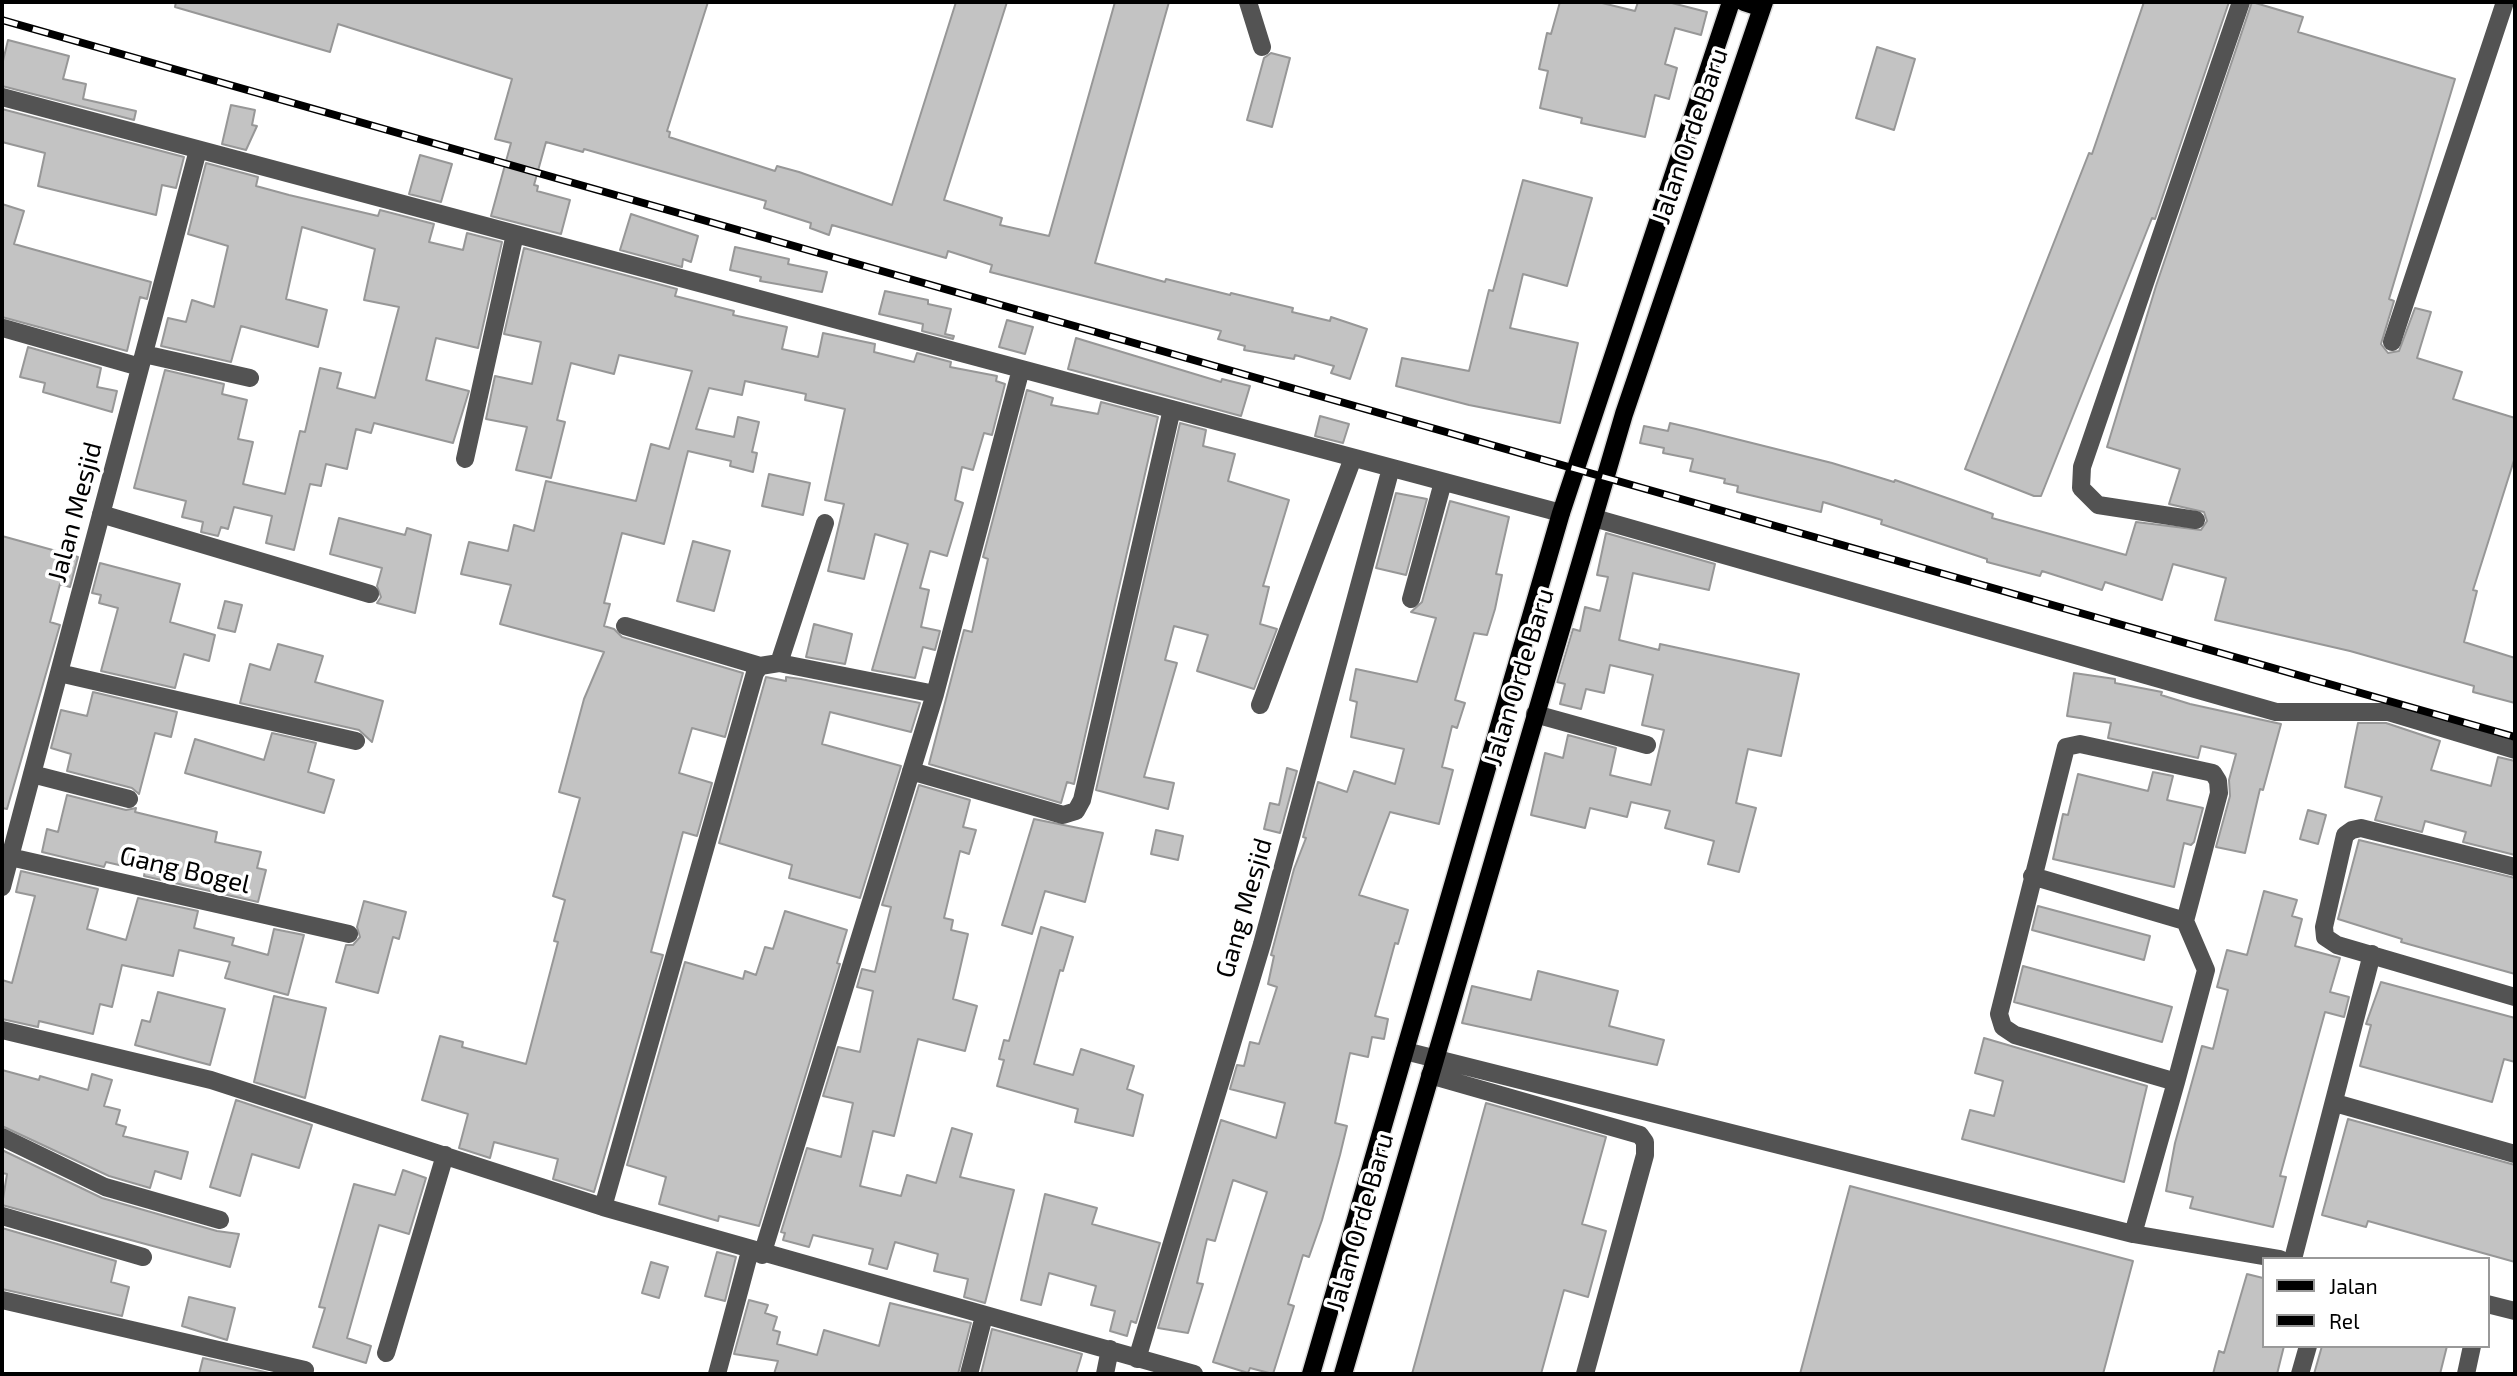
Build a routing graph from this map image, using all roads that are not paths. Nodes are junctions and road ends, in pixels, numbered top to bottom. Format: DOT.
graph roads {
  1 [pos="1248,2"];
  2 [pos="1731,2"];
  3 [pos="1744,2"];
  4 [pos="2241,2"];
  5 [pos="2505,2"];
  6 [pos="1763,5"];
  7 [pos="1262,47"];
  8 [pos="2,97"];
  9 [pos="198,150"];
  10 [pos="515,234"];
  11 [pos="3,328"];
  12 [pos="2392,342"];
  13 [pos="142,361"];
  14 [pos="1021,369"];
  15 [pos="250,378"];
  16 [pos="1172,410"];
  17 [pos="1353,458"];
  18 [pos="465,459"];
  19 [pos="1391,468"];
  20 [pos="1443,482"];
  21 [pos="1561,513"];
  22 [pos="101,514"];
  23 [pos="1594,518"];
  24 [pos="2196,520"];
  25 [pos="825,523"];
  26 [pos="370,594"];
  27 [pos="1411,599"];
  28 [pos="625,626"];
  29 [pos="779,663"];
  30 [pos="760,666"];
  31 [pos="59,673"];
  32 [pos="935,694"];
  33 [pos="1260,705"];
  34 [pos="1535,714"];
  35 [pos="356,741"];
  36 [pos="1647,745"];
  37 [pos="2515,750"];
  38 [pos="911,771"];
  39 [pos="32,774"];
  40 [pos="129,799"];
  41 [pos="2515,867"];
  42 [pos="5,871"];
  43 [pos="2032,876"];
  44 [pos="2185,921"];
  45 [pos="349,934"];
  46 [pos="2372,954"];
  47 [pos="2515,997"];
  48 [pos="2,1030"];
  49 [pos="1405,1051"];
  50 [pos="1432,1067"];
  51 [pos="2176,1082"];
  52 [pos="2335,1103"];
  53 [pos="2,1138"];
  54 [pos="2515,1154"];
  55 [pos="445,1155"];
  56 [pos="603,1207"];
  57 [pos="2,1216"];
  58 [pos="219,1220"];
  59 [pos="2133,1234"];
  60 [pos="756,1253"];
  61 [pos="143,1257"];
  62 [pos="2268,1257"];
  63 [pos="2294,1257"];
  64 [pos="2,1300"];
  65 [pos="2489,1304"];
  66 [pos="2515,1311"];
  67 [pos="984,1317"];
  68 [pos="2307,1348"];
  69 [pos="2472,1348"];
  70 [pos="1110,1349"];
  71 [pos="386,1353"];
  72 [pos="1137,1359"];
  73 [pos="305,1370"];
  74 [pos="1165,1371"];
  75 [pos="717,1374"];
  76 [pos="969,1374"];
  77 [pos="1105,1374"];
  78 [pos="1194,1374"];
  79 [pos="1311,1374"];
  80 [pos="1343,1374"];
  81 [pos="1585,1374"];
  82 [pos="2300,1374"];
  83 [pos="2466,1374"];
  1 -- 7 [label="street"];
  2 -- 21 [label="main road, Jalan Orde Baru"];
  3 -- 6 [label="main road"];
  4 -- 24 [label="street"];
  5 -- 12 [label="street"];
  6 -- 23 [label="main road, Jalan Orde Baru"];
  8 -- 9 [label="street"];
  9 -- 10 [label="street"];
  9 -- 13 [label="street, Jalan Mesjid"];
  10 -- 14 [label="street"];
  10 -- 18 [label="street"];
  11 -- 13 [label="street"];
  13 -- 15 [label="street"];
  13 -- 22 [label="street, Jalan Mesjid"];
  14 -- 16 [label="street"];
  14 -- 32 [label="street"];
  16 -- 17 [label="street"];
  16 -- 38 [label="street"];
  17 -- 19 [label="street"];
  17 -- 33 [label="street"];
  19 -- 20 [label="street"];
  19 -- 72 [label="street, Gang Mesjid"];
  20 -- 21 [label="street"];
  20 -- 27 [label="street"];
  21 -- 49 [label="main road, Jalan Orde Baru"];
  22 -- 26 [label="street"];
  22 -- 31 [label="street, Jalan Mesjid"];
  23 -- 34 [label="main road, Jalan Orde Baru"];
  23 -- 37 [label="street"];
  25 -- 29 [label="street"];
  28 -- 30 [label="street"];
  29 -- 30 [label="street"];
  29 -- 32 [label="street"];
  30 -- 56 [label="street"];
  31 -- 35 [label="street"];
  31 -- 39 [label="street, Jalan Mesjid"];
  32 -- 38 [label="street"];
  34 -- 36 [label="street"];
  34 -- 50 [label="main road, Jalan Orde Baru"];
  38 -- 60 [label="street"];
  39 -- 40 [label="street"];
  39 -- 42 [label="street, Jalan Mesjid"];
  41 -- 46 [label="street"];
  42 -- 45 [label="street, Gang Bogel"];
  43 -- 44 [label="street"];
  43 -- 44 [label="street"];
  43 -- 51 [label="street"];
  44 -- 51 [label="street"];
  46 -- 47 [label="street"];
  46 -- 52 [label="street"];
  48 -- 55 [label="street"];
  49 -- 50 [label="street"];
  49 -- 79 [label="main road, Jalan Orde Baru"];
  50 -- 59 [label="street"];
  50 -- 80 [label="main road, Jalan Orde Baru"];
  50 -- 81 [label="street"];
  51 -- 59 [label="street"];
  52 -- 54 [label="street"];
  52 -- 63 [label="street"];
  53 -- 58 [label="street"];
  55 -- 56 [label="street"];
  55 -- 71 [label="street"];
  56 -- 60 [label="street"];
  57 -- 61 [label="street"];
  59 -- 62 [label="street"];
  60 -- 67 [label="street"];
  60 -- 75 [label="street"];
  64 -- 73 [label="street"];
  65 -- 66 [label="street"];
  67 -- 70 [label="street"];
  67 -- 76 [label="street"];
  68 -- 82 [label="street"];
  69 -- 83 [label="street"];
  70 -- 72 [label="street"];
  70 -- 77 [label="street"];
  72 -- 74 [label="street"];
  74 -- 78 [label="street"];
}
